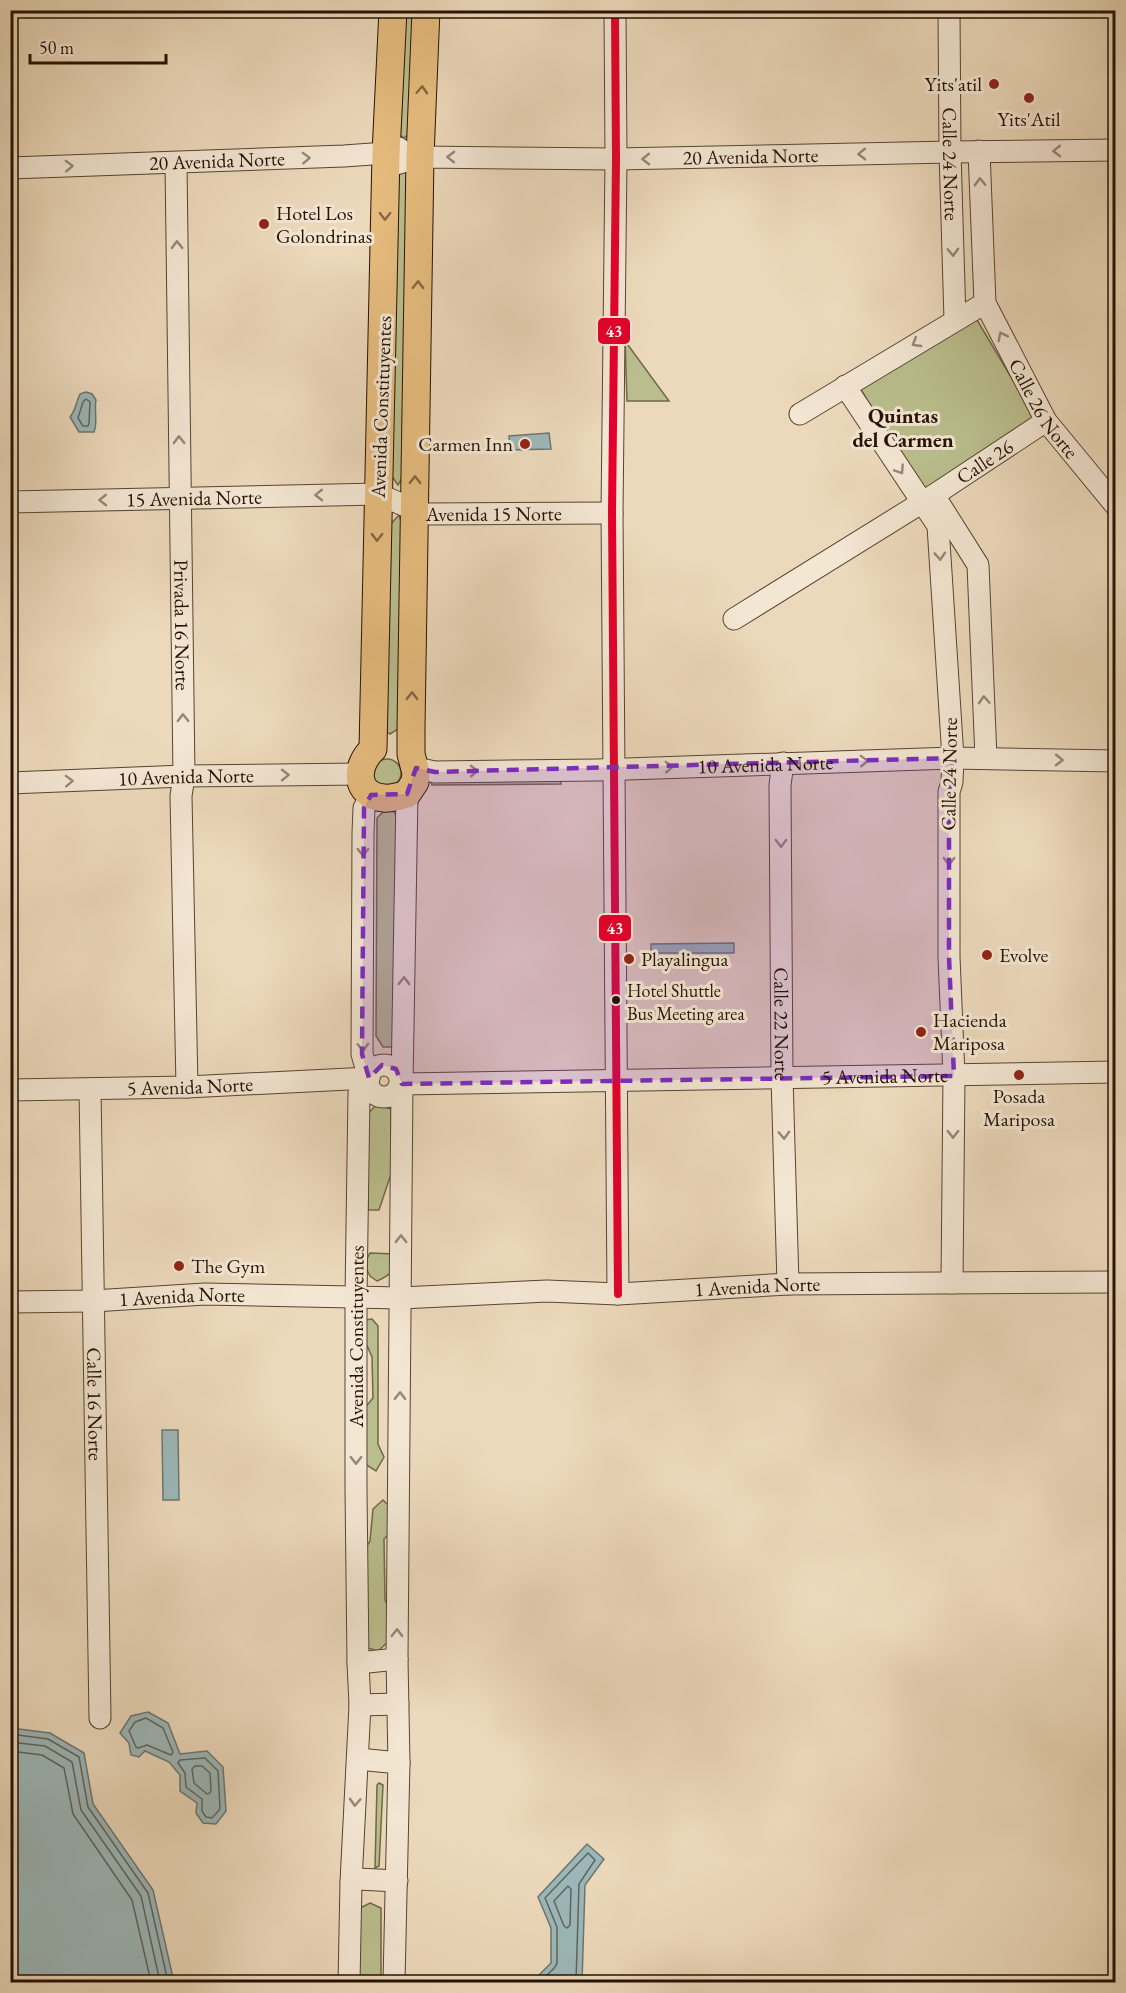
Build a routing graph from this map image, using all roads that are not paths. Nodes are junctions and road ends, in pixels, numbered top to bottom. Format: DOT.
graph roads {
  1 [pos="393,10"];
  2 [pos="426,10"];
  3 [pos="615,10"];
  4 [pos="949,10"];
  5 [pos="420,148"];
  6 [pos="1116,150"];
  7 [pos="979,151"];
  8 [pos="950,152"];
  9 [pos="616,159"];
  10 [pos="386,160"];
  11 [pos="176,163"];
  12 [pos="10,168"];
  13 [pos="985,303"];
  14 [pos="955,320"];
  15 [pos="845,386"];
  16 [pos="800,414"];
  17 [pos="1046,422"];
  18 [pos="378,494"];
  19 [pos="179,499"];
  20 [pos="928,499"];
  21 [pos="10,502"];
  22 [pos="1116,506"];
  23 [pos="415,511"];
  24 [pos="612,513"];
  25 [pos="734,619"];
  26 [pos="953,758"];
  27 [pos="986,758"];
  28 [pos="1116,761"];
  29 [pos="783,763"];
  30 [pos="416,768"];
  31 [pos="184,776"];
  32 [pos="613,779"];
  33 [pos="10,783"];
  34 [pos="365,785"];
  35 [pos="407,794"];
  36 [pos="1116,1072"];
  37 [pos="954,1076"];
  38 [pos="782,1077"];
  39 [pos="369,1078"];
  40 [pos="616,1080"];
  41 [pos="402,1084"];
  42 [pos="187,1087"];
  43 [pos="90,1089"];
  44 [pos="10,1090"];
  45 [pos="952,1282"];
  46 [pos="1116,1282"];
  47 [pos="788,1284"];
  48 [pos="618,1294"];
  49 [pos="356,1297"];
  50 [pos="401,1298"];
  51 [pos="93,1301"];
  52 [pos="10,1302"];
  53 [pos="397,1659"];
  54 [pos="358,1663"];
  55 [pos="398,1704"];
  56 [pos="360,1705"];
  57 [pos="100,1718"];
  58 [pos="358,1759"];
  59 [pos="399,1763"];
  60 [pos="398,1881"];
  61 [pos="351,1882"];
  62 [pos="349,1983"];
  63 [pos="394,1983"];
  1 -- 10 [label="main road, Avenida Constituyentes"];
  5 -- 2 [label="main road, Avenida Constituyentes, one-way"];
  3 -- 9 [label="street"];
  4 -- 8 [label="street, Calle 24 Norte"];
  9 -- 5 [label="street, 20 Avenida Norte, one-way"];
  5 -- 10 [label="street, 20 Avenida Norte"];
  23 -- 5 [label="main road, Avenida Constituyentes, one-way"];
  6 -- 7 [label="street, 20 Avenida Norte, one-way"];
  7 -- 8 [label="street, 20 Avenida Norte"];
  13 -- 7 [label="street, Calle 24 Norte, one-way"];
  8 -- 9 [label="street, 20 Avenida Norte, one-way"];
  8 -- 14 [label="street, Calle 24 Norte, one-way"];
  9 -- 24 [label="street"];
  11 -- 10 [label="street, 20 Avenida Norte, one-way"];
  10 -- 18 [label="main road, Avenida Constituyentes, one-way"];
  12 -- 11 [label="street, 20 Avenida Norte, one-way"];
  19 -- 11 [label="street, Privada 16 Norte, one-way"];
  13 -- 14 [label="street"];
  17 -- 13 [label="street, Calle 26 Norte, one-way"];
  14 -- 15 [label="street, one-way"];
  15 -- 16 [label="street"];
  15 -- 20 [label="street, Calle 24 Norte, one-way"];
  17 -- 20 [label="street, Calle 26"];
  17 -- 22 [label="street, Calle 26 Norte"];
  18 -- 19 [label="street, 15 Avenida Norte, one-way"];
  18 -- 23 [label="street, Avenida 15 Norte"];
  18 -- 34 [label="main road, Avenida Constituyentes, one-way"];
  19 -- 21 [label="street, 15 Avenida Norte, one-way"];
  31 -- 19 [label="street, Privada 16 Norte, one-way"];
  20 -- 25 [label="street, Calle 26"];
  20 -- 26 [label="street, Calle 24 Norte, one-way"];
  27 -- 20 [label="street, Calle 24 Norte, one-way"];
  23 -- 24 [label="street, Avenida 15 Norte"];
  30 -- 23 [label="main road, Avenida Constituyentes, one-way"];
  24 -- 32 [label="street"];
  26 -- 27 [label="street, 10 Avenida Norte"];
  29 -- 26 [label="street, 10 Avenida Norte, one-way"];
  26 -- 37 [label="street, Calle 24 Norte, one-way"];
  27 -- 28 [label="street, 10 Avenida Norte, one-way"];
  32 -- 29 [label="street, 10 Avenida Norte, one-way"];
  29 -- 38 [label="street, Calle 22 Norte, one-way"];
  30 -- 32 [label="street, 10 Avenida Norte, one-way"];
  30 -- 35 [label="main road, Avenida Constituyentes"];
  33 -- 31 [label="street, 10 Avenida Norte, one-way"];
  31 -- 34 [label="street, 10 Avenida Norte, one-way"];
  31 -- 42 [label="street, Privada 16 Norte"];
  32 -- 40 [label="street"];
  34 -- 35 [label="main road"];
  34 -- 39 [label="street, Avenida Constituyentes, one-way"];
  41 -- 35 [label="street, Avenida Constituyentes, one-way"];
  36 -- 37 [label="street, 5 Avenida Norte"];
  37 -- 38 [label="street, 5 Avenida Norte"];
  37 -- 45 [label="street, Calle 24 Norte, one-way"];
  38 -- 40 [label="street, 5 Avenida Norte"];
  38 -- 47 [label="street, Calle 22 Norte, one-way"];
  39 -- 41 [label="street"];
  39 -- 42 [label="street, 5 Avenida Norte"];
  39 -- 49 [label="street, Avenida Constituyentes"];
  40 -- 41 [label="street, 5 Avenida Norte"];
  40 -- 48 [label="street"];
  50 -- 41 [label="street, Avenida Constituyentes, one-way"];
  42 -- 43 [label="street, 5 Avenida Norte"];
  43 -- 44 [label="street, 5 Avenida Norte"];
  43 -- 51 [label="street, Calle 16 Norte"];
  45 -- 46 [label="street, 1 Avenida Norte"];
  45 -- 47 [label="street, 1 Avenida Norte"];
  47 -- 48 [label="street, 1 Avenida Norte"];
  48 -- 50 [label="street, 1 Avenida Norte"];
  49 -- 50 [label="street, 1 Avenida Norte"];
  49 -- 51 [label="street, 1 Avenida Norte"];
  49 -- 54 [label="street, Avenida Constituyentes, one-way"];
  53 -- 50 [label="street, Avenida Constituyentes, one-way"];
  51 -- 52 [label="street, 1 Avenida Norte"];
  51 -- 57 [label="street, Calle 16 Norte"];
  53 -- 54 [label="street"];
  53 -- 55 [label="street, Avenida Constituyentes"];
  54 -- 56 [label="street, Avenida Constituyentes"];
  55 -- 56 [label="street"];
  55 -- 59 [label="street, Avenida Constituyentes"];
  56 -- 58 [label="street, Avenida Constituyentes"];
  58 -- 59 [label="street"];
  58 -- 61 [label="street, Avenida Constituyentes, one-way"];
  59 -- 60 [label="street, Avenida Constituyentes"];
  60 -- 61 [label="street"];
  60 -- 63 [label="street, Avenida Constituyentes"];
  61 -- 62 [label="street, Avenida Constituyentes"];
}
